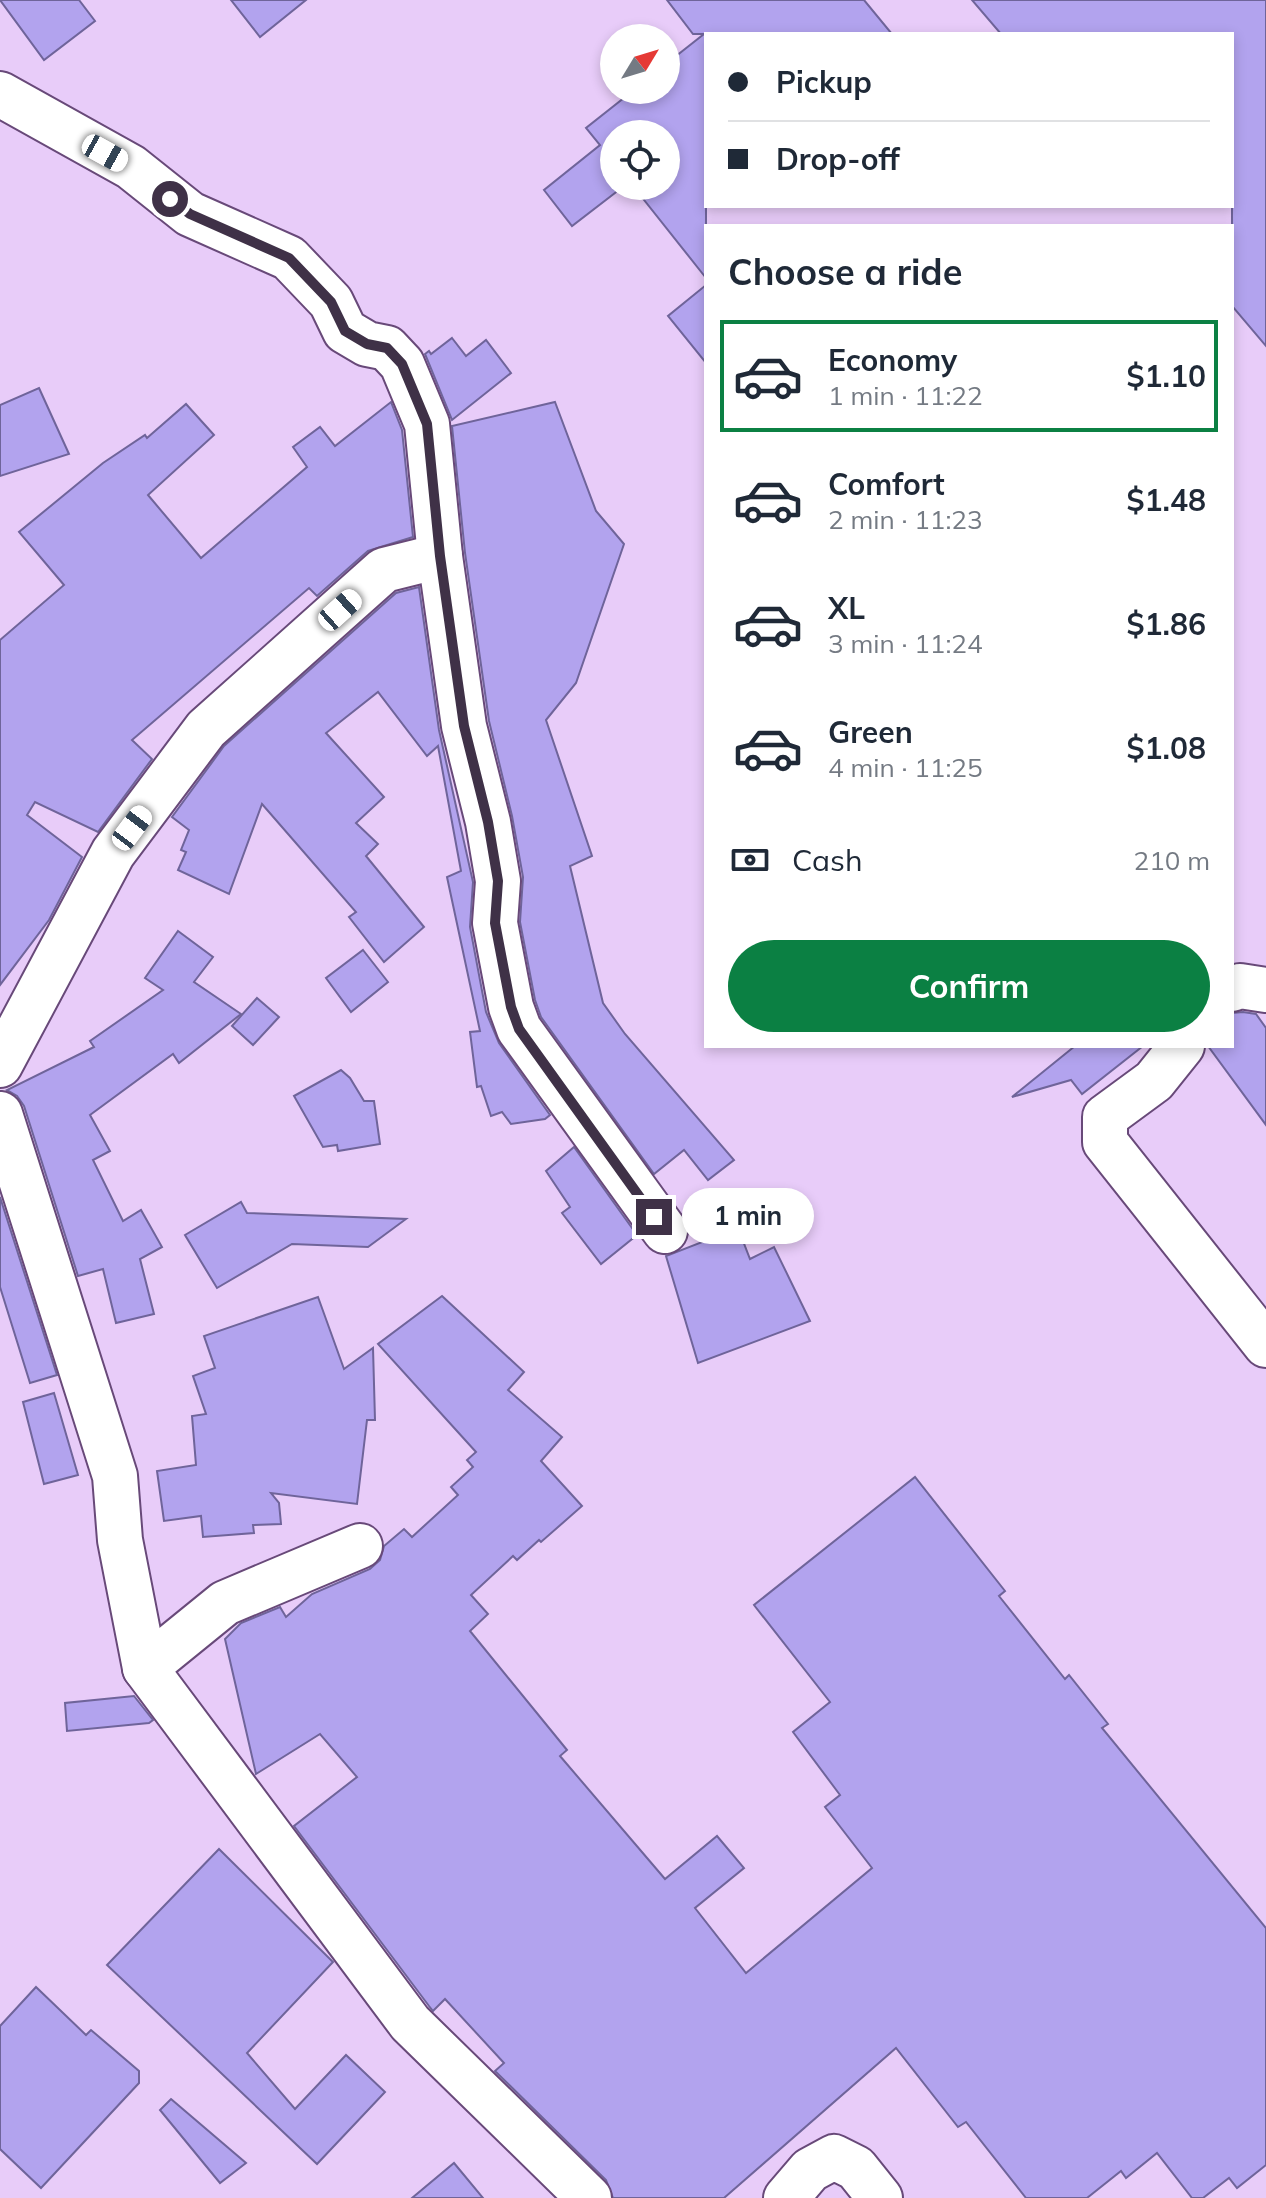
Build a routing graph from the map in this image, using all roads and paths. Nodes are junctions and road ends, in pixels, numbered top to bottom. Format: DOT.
graph roads {
  1 [pos="0,94"];
  2 [pos="440,556"];
  3 [pos="1234,988"];
  4 [pos="1266,990"];
  5 [pos="1180,1048"];
  6 [pos="0,1065"];
  7 [pos="0,1114"];
  8 [pos="665,1231"];
  9 [pos="1266,1345"];
  10 [pos="360,1546"];
  11 [pos="145,1668"];
  12 [pos="589,2198"];
  13 [pos="786,2198"];
  14 [pos="880,2198"];
  1 -- 2 [label="street"];
  2 -- 6 [label="street"];
  2 -- 8 [label="street"];
  3 -- 4 [label="street"];
  5 -- 9 [label="street"];
  7 -- 11 [label="street"];
  10 -- 11 [label="street"];
  11 -- 12 [label="street"];
  13 -- 14 [label="street"];
}
